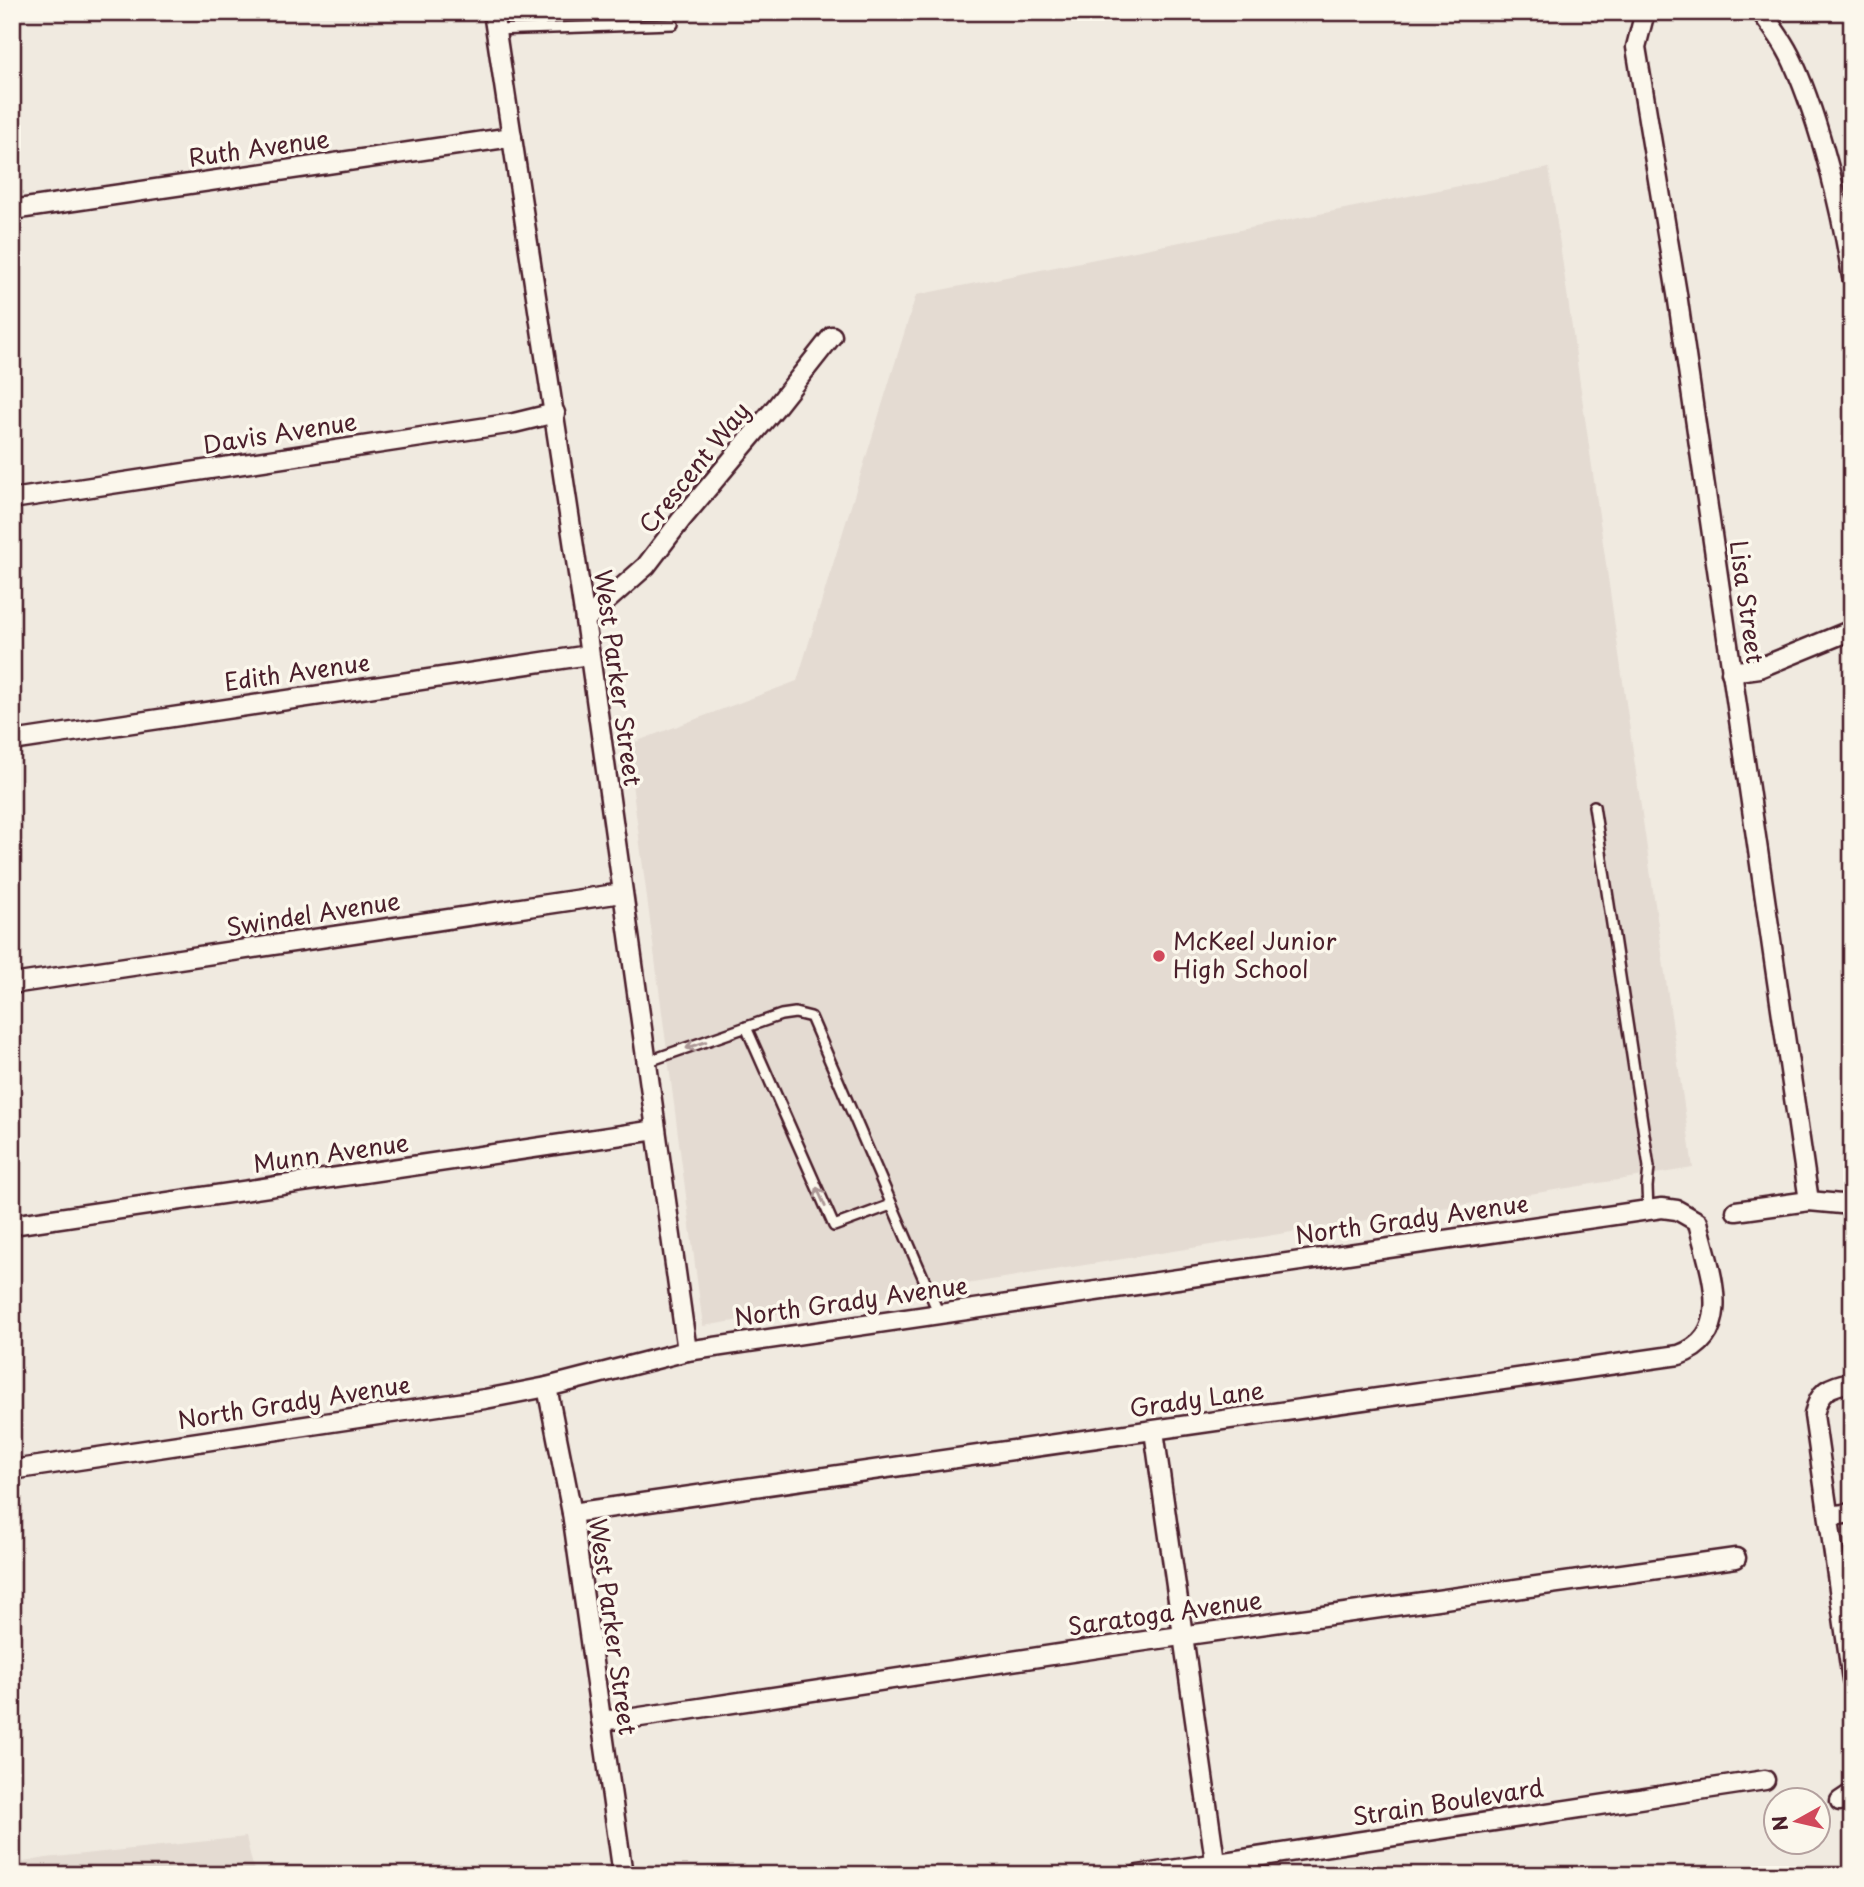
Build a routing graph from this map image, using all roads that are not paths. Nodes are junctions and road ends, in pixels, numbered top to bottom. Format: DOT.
graph roads {
  1 [pos="493,12"];
  2 [pos="1645,12"];
  3 [pos="1760,12"];
  4 [pos="673,24"];
  5 [pos="496,30"];
  6 [pos="512,137"];
  7 [pos="12,210"];
  8 [pos="1852,276"];
  9 [pos="832,336"];
  10 [pos="555,413"];
  11 [pos="12,499"];
  12 [pos="585,620"];
  13 [pos="1852,630"];
  14 [pos="589,655"];
  15 [pos="1731,672"];
  16 [pos="12,741"];
  17 [pos="1594,806"];
  18 [pos="622,893"];
  19 [pos="12,984"];
  20 [pos="746,1027"];
  21 [pos="646,1062"];
  22 [pos="656,1130"];
  23 [pos="1809,1201"];
  24 [pos="1852,1203"];
  25 [pos="891,1205"];
  26 [pos="1648,1210"];
  27 [pos="1736,1211"];
  28 [pos="1698,1222"];
  29 [pos="12,1225"];
  30 [pos="939,1314"];
  31 [pos="687,1351"];
  32 [pos="1852,1382"];
  33 [pos="547,1387"];
  34 [pos="1154,1431"];
  35 [pos="12,1470"];
  36 [pos="572,1513"];
  37 [pos="1852,1513"];
  38 [pos="1829,1516"];
  39 [pos="1735,1558"];
  40 [pos="1183,1637"];
  41 [pos="1849,1646"];
  42 [pos="1852,1681"];
  43 [pos="601,1720"];
  44 [pos="1765,1780"];
  45 [pos="1216,1869"];
  46 [pos="623,1875"];
  47 [pos="1138,1875"];
  1 -- 5 [label="street, West Parker Street"];
  2 -- 15 [label="street, Lisa Street"];
  3 -- 8 [label="street"];
  4 -- 5 [label="lane"];
  5 -- 6 [label="street, West Parker Street"];
  6 -- 7 [label="street, Ruth Avenue"];
  6 -- 10 [label="street, West Parker Street"];
  9 -- 12 [label="street, Crescent Way"];
  10 -- 11 [label="street, Davis Avenue"];
  10 -- 12 [label="street, West Parker Street"];
  12 -- 14 [label="street, West Parker Street"];
  13 -- 15 [label="street"];
  14 -- 16 [label="street, Edith Avenue"];
  14 -- 18 [label="street, West Parker Street"];
  15 -- 23 [label="street, Lisa Street"];
  17 -- 26 [label="lane"];
  18 -- 19 [label="street, Swindel Avenue"];
  18 -- 21 [label="street, West Parker Street"];
  20 -- 21 [label="lane, one-way"];
  20 -- 25 [label="lane"];
  25 -- 20 [label="lane, one-way"];
  21 -- 22 [label="street, West Parker Street"];
  22 -- 29 [label="street, Munn Avenue"];
  22 -- 31 [label="street, West Parker Street"];
  23 -- 24 [label="street"];
  23 -- 27 [label="street"];
  25 -- 30 [label="lane"];
  26 -- 28 [label="street, North Grady Avenue"];
  26 -- 30 [label="street, North Grady Avenue"];
  28 -- 34 [label="street, Grady Lane"];
  30 -- 31 [label="street, North Grady Avenue"];
  31 -- 33 [label="street, North Grady Avenue"];
  32 -- 38 [label="street"];
  33 -- 35 [label="street, North Grady Avenue"];
  33 -- 36 [label="street, West Parker Street"];
  34 -- 36 [label="street, Grady Lane"];
  34 -- 40 [label="street"];
  36 -- 43 [label="street, West Parker Street"];
  37 -- 38 [label="street"];
  38 -- 41 [label="street"];
  39 -- 40 [label="street, Saratoga Avenue"];
  40 -- 43 [label="street, Saratoga Avenue"];
  40 -- 45 [label="street"];
  41 -- 42 [label="street"];
  43 -- 46 [label="street, West Parker Street"];
  44 -- 45 [label="street, Strain Boulevard"];
  45 -- 47 [label="street, Strain Boulevard"];
}
